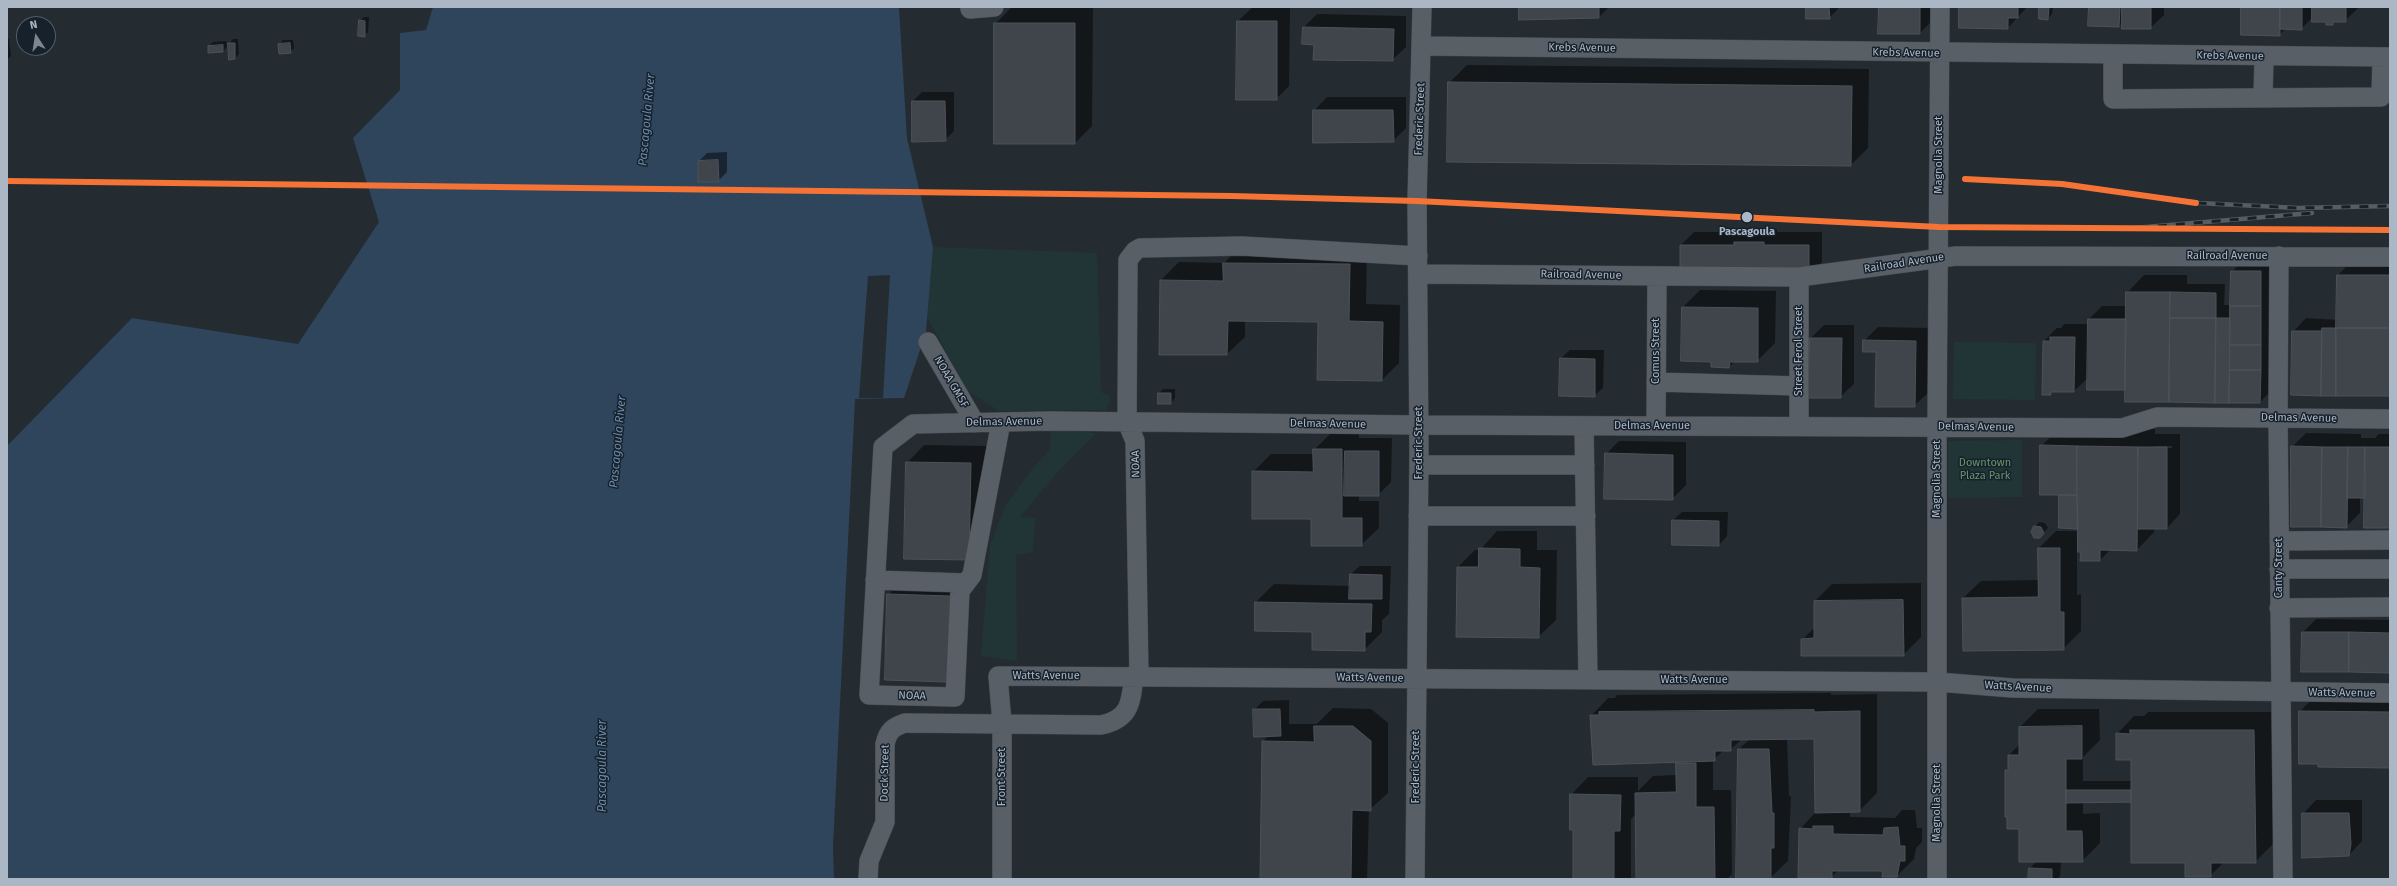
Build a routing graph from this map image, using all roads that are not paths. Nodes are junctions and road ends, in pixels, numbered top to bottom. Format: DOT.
graph roads {
  1 [pos="994,7"];
  2 [pos="1422,7"];
  3 [pos="1940,7"];
  4 [pos="970,8"];
  5 [pos="1422,46"];
  6 [pos="1940,54"];
  7 [pos="2113,55"];
  8 [pos="2264,57"];
  9 [pos="2386,57"];
  10 [pos="2264,98"];
  11 [pos="2279,256"];
  12 [pos="2390,257"];
  13 [pos="1939,258"];
  14 [pos="1418,265"];
  15 [pos="1657,276"];
  16 [pos="1799,277"];
  17 [pos="928,342"];
  18 [pos="1656,382"];
  19 [pos="1799,386"];
  20 [pos="2278,418"];
  21 [pos="2390,419"];
  22 [pos="1001,422"];
  23 [pos="1127,422"];
  24 [pos="975,423"];
  25 [pos="913,424"];
  26 [pos="1419,425"];
  27 [pos="1584,426"];
  28 [pos="1656,426"];
  29 [pos="1799,426"];
  30 [pos="1937,427"];
  31 [pos="1585,464"];
  32 [pos="1419,465"];
  33 [pos="1418,516"];
  34 [pos="1586,516"];
  35 [pos="2390,540"];
  36 [pos="2279,541"];
  37 [pos="2279,568"];
  38 [pos="2390,568"];
  39 [pos="875,580"];
  40 [pos="966,583"];
  41 [pos="2390,607"];
  42 [pos="2279,608"];
  43 [pos="1136,675"];
  44 [pos="998,676"];
  45 [pos="1416,679"];
  46 [pos="1588,680"];
  47 [pos="1938,682"];
  48 [pos="2280,692"];
  49 [pos="2390,693"];
  50 [pos="1002,723"];
  51 [pos="868,879"];
  52 [pos="1002,879"];
  53 [pos="1415,879"];
  54 [pos="1937,879"];
  55 [pos="2283,879"];
  1 -- 4 [label="street"];
  2 -- 5 [label="street, Frederic Street"];
  3 -- 6 [label="street, Magnolia Street"];
  5 -- 6 [label="street, Krebs Avenue"];
  5 -- 14 [label="street, Frederic Street"];
  6 -- 7 [label="street, Krebs Avenue"];
  6 -- 13 [label="street, Magnolia Street"];
  7 -- 8 [label="street, Krebs Avenue"];
  7 -- 10 [label="street"];
  8 -- 9 [label="street, Krebs Avenue"];
  8 -- 10 [label="street"];
  9 -- 10 [label="street"];
  11 -- 12 [label="street, Railroad Avenue"];
  11 -- 13 [label="street, Railroad Avenue"];
  11 -- 20 [label="street, Canty Street"];
  13 -- 16 [label="street, Railroad Avenue"];
  13 -- 30 [label="street, Magnolia Street"];
  14 -- 15 [label="street, Railroad Avenue"];
  14 -- 23 [label="street, Railroad Avenue"];
  14 -- 26 [label="street, Frederic Street"];
  15 -- 16 [label="street, Railroad Avenue"];
  15 -- 18 [label="street, Comus Street"];
  16 -- 19 [label="street, Street Ferol Street"];
  17 -- 24 [label="street, NOAA GMSF"];
  18 -- 19 [label="street"];
  18 -- 28 [label="street, Comus Street"];
  19 -- 29 [label="street, Street Ferol Street"];
  20 -- 21 [label="street, Delmas Avenue"];
  20 -- 30 [label="street, Delmas Avenue"];
  20 -- 36 [label="street, Canty Street"];
  22 -- 23 [label="street, Delmas Avenue"];
  22 -- 24 [label="street, Delmas Avenue"];
  22 -- 40 [label="street, NOAA"];
  23 -- 26 [label="street, Delmas Avenue"];
  23 -- 43 [label="street, NOAA"];
  24 -- 25 [label="street, Delmas Avenue"];
  25 -- 39 [label="street, NOAA"];
  26 -- 27 [label="street, Delmas Avenue"];
  26 -- 32 [label="street, Frederic Street"];
  27 -- 28 [label="street, Delmas Avenue"];
  27 -- 31 [label="street"];
  28 -- 29 [label="street, Delmas Avenue"];
  29 -- 30 [label="street, Delmas Avenue"];
  30 -- 47 [label="street, Magnolia Street"];
  31 -- 32 [label="street"];
  31 -- 34 [label="street"];
  32 -- 33 [label="street, Frederic Street"];
  33 -- 34 [label="street"];
  33 -- 45 [label="street, Frederic Street"];
  34 -- 46 [label="street"];
  35 -- 36 [label="street"];
  36 -- 37 [label="street, Canty Street"];
  37 -- 38 [label="street"];
  37 -- 42 [label="street, Canty Street"];
  39 -- 40 [label="street"];
  39 -- 40 [label="street, NOAA"];
  41 -- 42 [label="street"];
  42 -- 48 [label="street, Canty Street"];
  43 -- 44 [label="street, Watts Avenue"];
  43 -- 45 [label="street, Watts Avenue"];
  43 -- 50 [label="street, NOAA"];
  44 -- 50 [label="street, Front Street"];
  45 -- 46 [label="street, Watts Avenue"];
  45 -- 53 [label="street, Frederic Street"];
  46 -- 47 [label="street, Watts Avenue"];
  47 -- 48 [label="street, Watts Avenue"];
  47 -- 54 [label="street, Magnolia Street"];
  48 -- 49 [label="street, Watts Avenue"];
  48 -- 55 [label="street, Canty Street"];
  50 -- 51 [label="street, Dock Street"];
  50 -- 52 [label="street, Front Street"];
}
